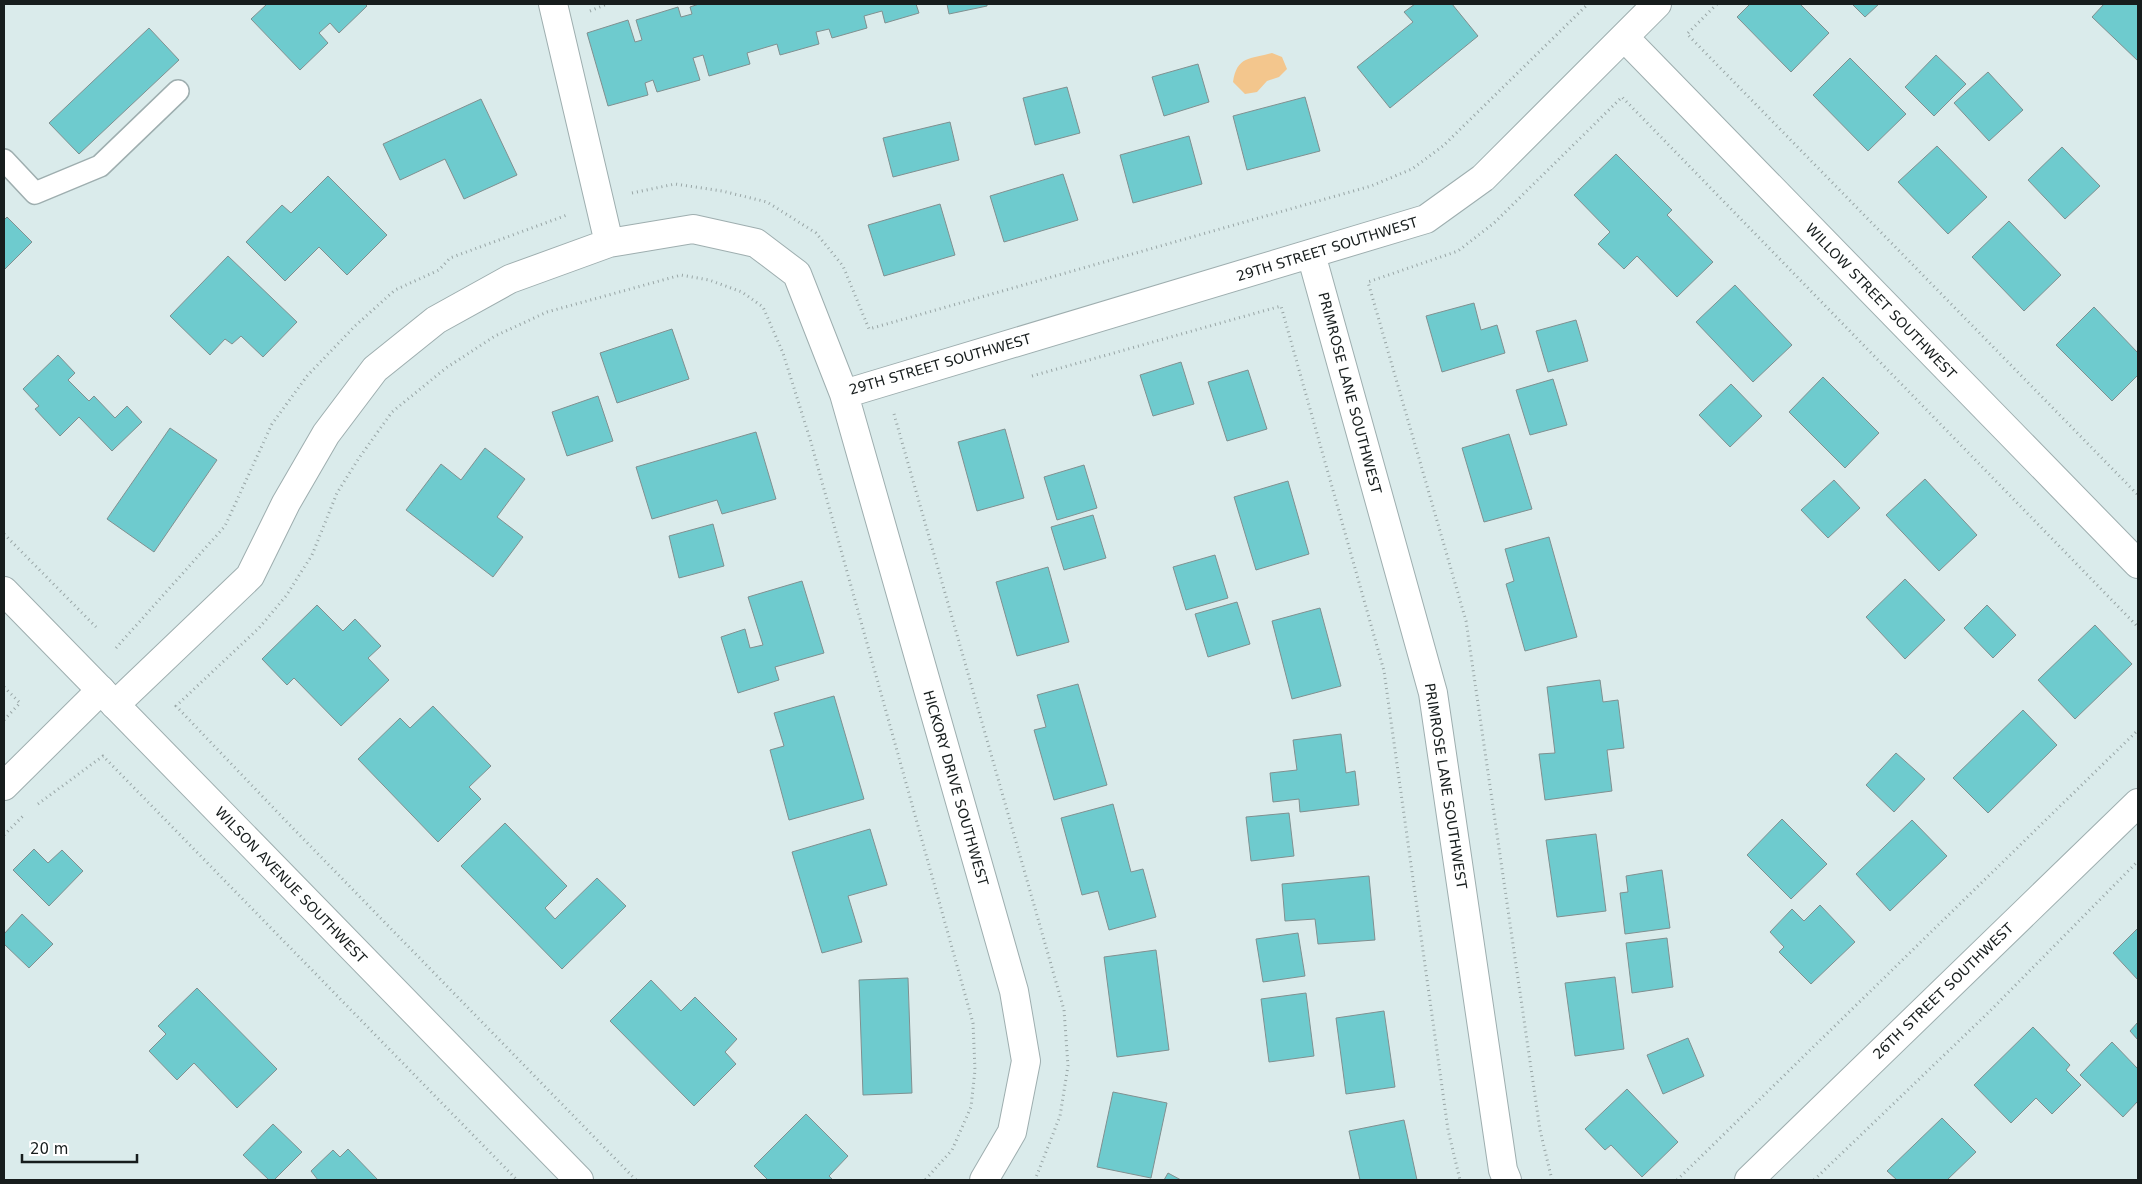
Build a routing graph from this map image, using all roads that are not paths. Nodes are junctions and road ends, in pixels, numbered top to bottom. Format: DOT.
graph roads {
  1 [pos="553,4"];
  2 [pos="1657,4"];
  3 [pos="1624,37"];
  4 [pos="178,91"];
  5 [pos="4,160"];
  6 [pos="609,243"];
  7 [pos="1311,254"];
  8 [pos="844,394"];
  9 [pos="2138,564"];
  10 [pos="4,591"];
  11 [pos="108,697"];
  12 [pos="4,786"];
  13 [pos="2138,802"];
  14 [pos="579,1180"];
  15 [pos="984,1180"];
  16 [pos="1507,1180"];
  17 [pos="1749,1180"];
  1 -- 6 [label="street"];
  2 -- 3 [label="street, 29TH STREET SOUTHWEST"];
  3 -- 7 [label="street, 29TH STREET SOUTHWEST"];
  3 -- 9 [label="street, WILLOW STREET SOUTHWEST"];
  4 -- 5 [label="lane"];
  6 -- 8 [label="street, 29TH STREET SOUTHWEST"];
  6 -- 11 [label="street, 29TH STREET SOUTHWEST"];
  7 -- 8 [label="street, 29TH STREET SOUTHWEST"];
  7 -- 16 [label="street, PRIMROSE LANE SOUTHWEST"];
  8 -- 15 [label="street, HICKORY DRIVE SOUTHWEST"];
  10 -- 11 [label="street, WILSON AVENUE SOUTHWEST"];
  11 -- 12 [label="street, 29TH STREET SOUTHWEST"];
  11 -- 14 [label="street, WILSON AVENUE SOUTHWEST"];
  13 -- 17 [label="street, 26TH STREET SOUTHWEST"];
}
